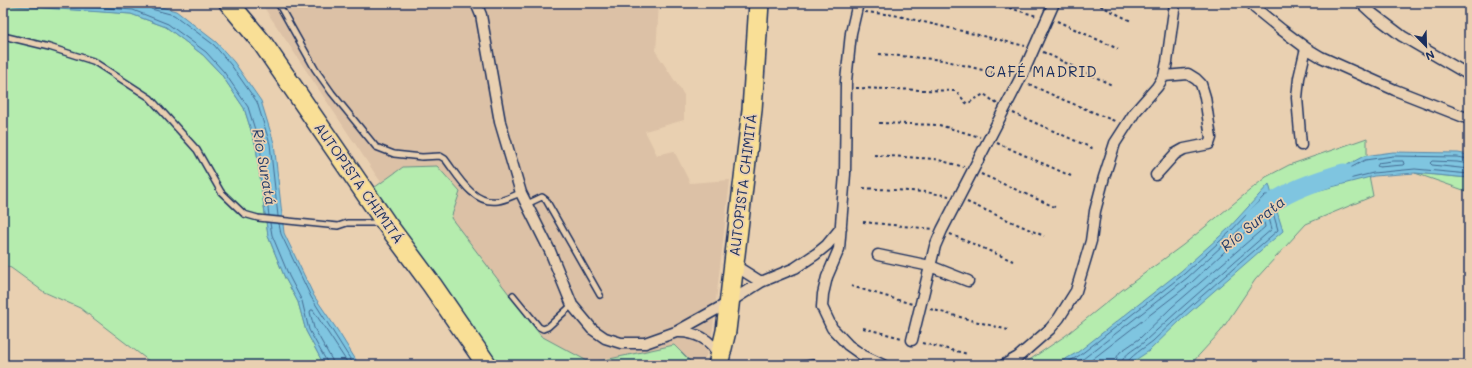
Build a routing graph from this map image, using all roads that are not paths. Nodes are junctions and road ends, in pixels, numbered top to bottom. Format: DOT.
graph roads {
  1 [pos="229,3"];
  2 [pos="278,3"];
  3 [pos="476,3"];
  4 [pos="759,3"];
  5 [pos="1054,3"];
  6 [pos="1175,3"];
  7 [pos="1251,3"];
  8 [pos="1361,3"];
  9 [pos="857,7"];
  10 [pos="3,36"];
  11 [pos="1306,48"];
  12 [pos="1469,75"];
  13 [pos="1164,76"];
  14 [pos="1469,119"];
  15 [pos="1301,145"];
  16 [pos="1156,175"];
  17 [pos="522,193"];
  18 [pos="527,204"];
  19 [pos="386,223"];
  20 [pos="841,228"];
  21 [pos="878,255"];
  22 [pos="734,265"];
  23 [pos="930,266"];
  24 [pos="761,282"];
  25 [pos="968,282"];
  26 [pos="513,295"];
  27 [pos="600,295"];
  28 [pos="728,303"];
  29 [pos="572,305"];
  30 [pos="676,332"];
  31 [pos="912,340"];
  32 [pos="719,362"];
  33 [pos="487,365"];
  34 [pos="801,365"];
  35 [pos="816,365"];
  36 [pos="883,365"];
  37 [pos="1004,365"];
  1 -- 19 [label="highway, AUTOPISTA CHIMITÁ"];
  2 -- 17 [label="lane"];
  3 -- 17 [label="street"];
  4 -- 22 [label="highway, AUTOPISTA CHIMITÁ"];
  5 -- 23 [label="street"];
  6 -- 13 [label="street"];
  7 -- 11 [label="street"];
  8 -- 12 [label="street"];
  9 -- 20 [label="street"];
  10 -- 19 [label="lane"];
  11 -- 14 [label="street"];
  11 -- 15 [label="street"];
  13 -- 16 [label="street"];
  13 -- 37 [label="street"];
  17 -- 18 [label="street"];
  18 -- 27 [label="lane"];
  18 -- 29 [label="street"];
  19 -- 33 [label="highway, AUTOPISTA CHIMITÁ"];
  20 -- 24 [label="street"];
  20 -- 36 [label="street"];
  21 -- 23 [label="street"];
  22 -- 24 [label="street"];
  22 -- 28 [label="highway, AUTOPISTA CHIMITÁ"];
  23 -- 25 [label="street"];
  23 -- 31 [label="street"];
  24 -- 28 [label="street"];
  26 -- 29 [label="lane"];
  28 -- 30 [label="street"];
  28 -- 32 [label="highway, AUTOPISTA CHIMITÁ"];
  29 -- 30 [label="street"];
  30 -- 32 [label="street"];
  34 -- 35 [label="lane"];
}
